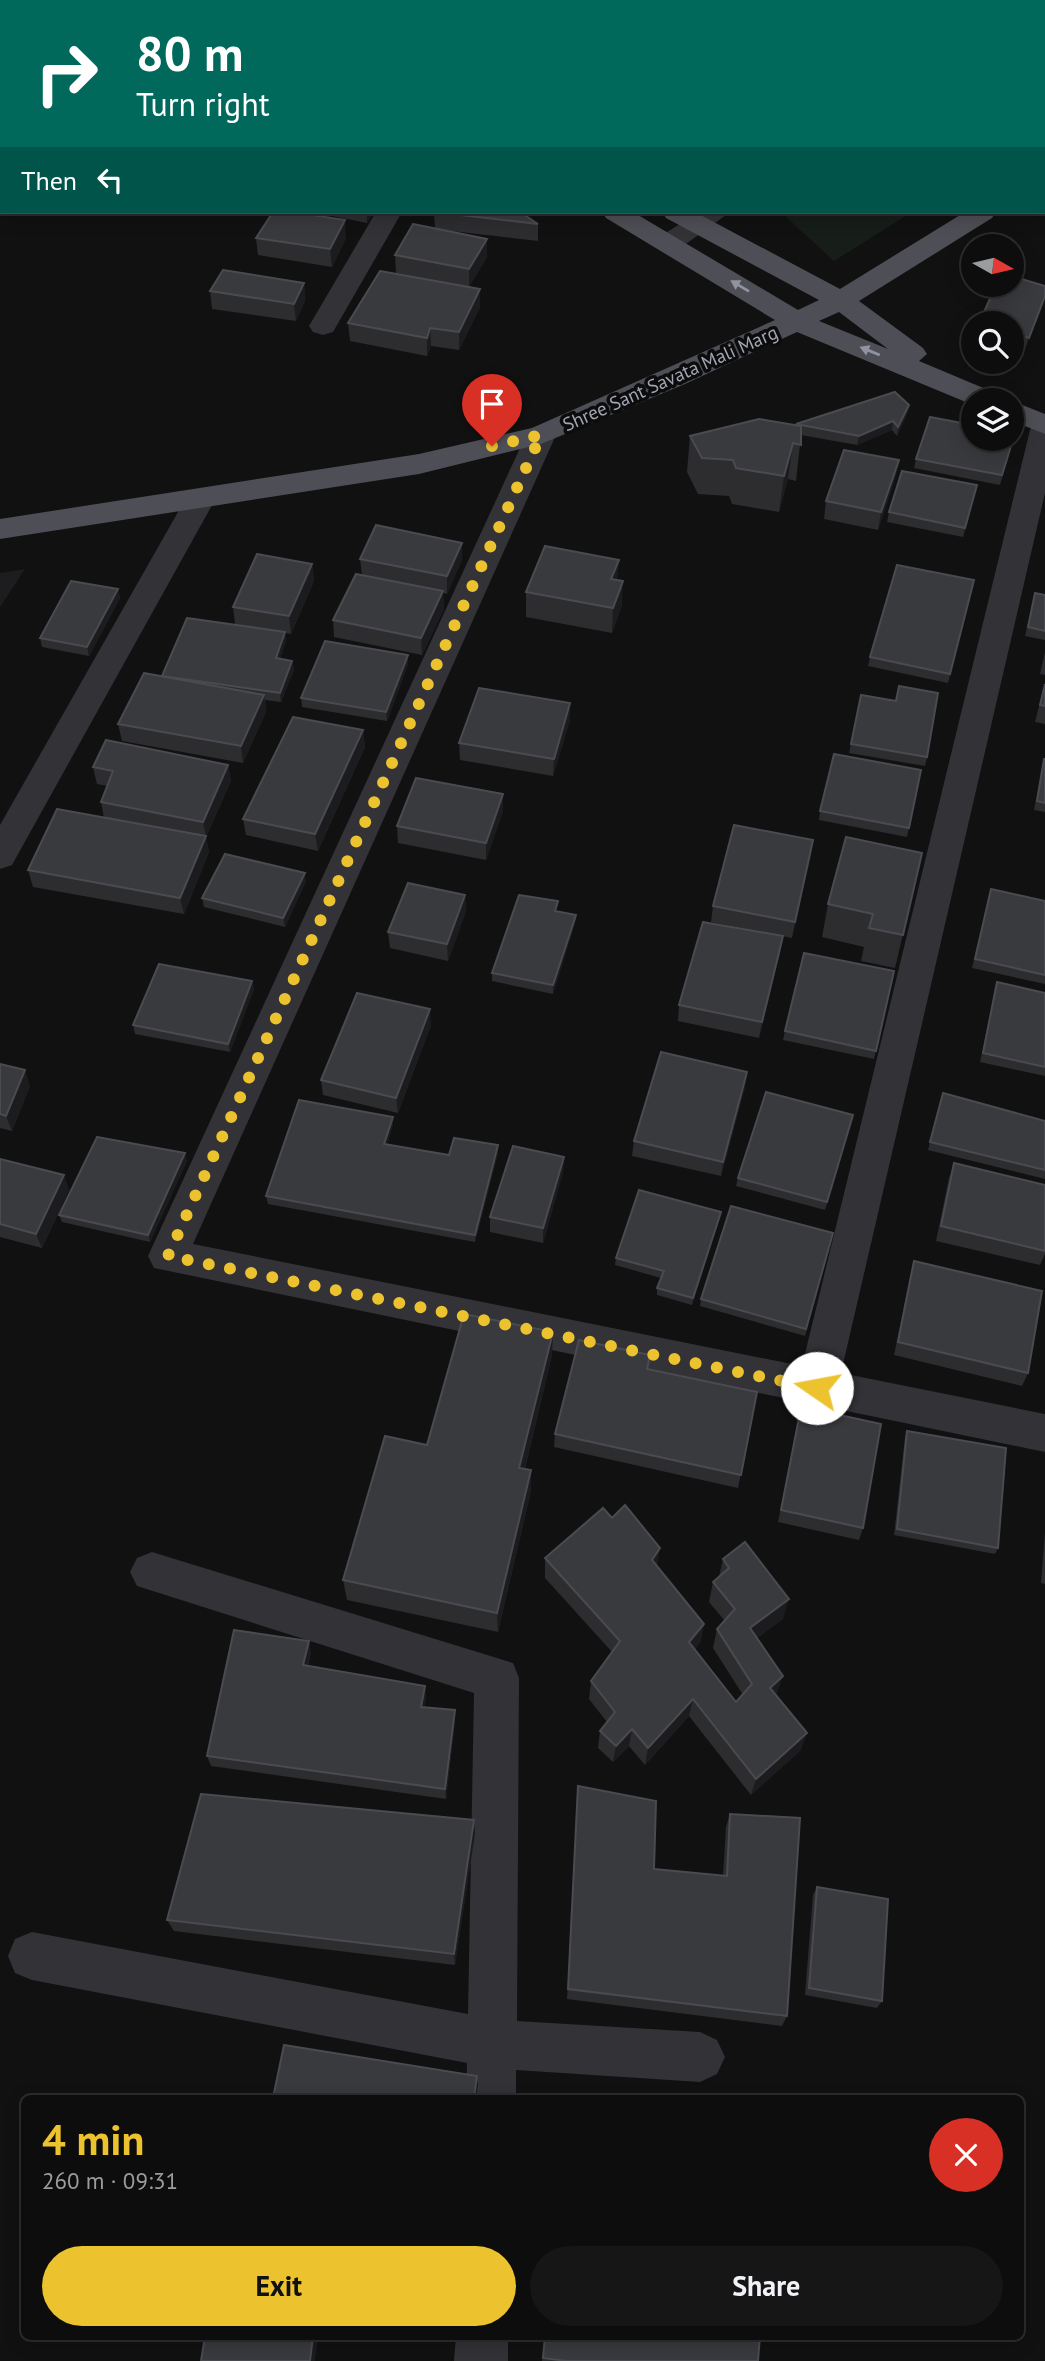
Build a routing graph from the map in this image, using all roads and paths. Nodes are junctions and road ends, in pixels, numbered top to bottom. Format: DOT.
graph roads {
  1 [pos="388,214"];
  2 [pos="618,214"];
  3 [pos="980,214"];
  4 [pos="697,216"];
  5 [pos="669,243"];
  6 [pos="841,300"];
  7 [pos="798,321"];
  8 [pos="323,326"];
  9 [pos="956,386"];
  10 [pos="961,388"];
  11 [pos="1024,416"];
  12 [pos="1045,427"];
  13 [pos="541,435"];
  14 [pos="201,498"];
  15 [pos="0,529"];
  16 [pos="0,856"];
  17 [pos="817,1388"];
  18 [pos="1045,1433"];
  19 [pos="152,1572"];
  20 [pos="32,1956"];
  21 [pos="494,2044"];
  22 [pos="700,2057"];
  23 [pos="491,2095"];
  24 [pos="482,2340"];
  25 [pos="481,2361"];
  1 -- 8 [label="street"];
  2 -- 5 [label="main road"];
  3 -- 6 [label="main road, Shree Sant Savata Mali Marg"];
  4 -- 5 [label="street"];
  4 -- 6 [label="main road"];
  7 -- 5 [label="main road, one-way"];
  6 -- 7 [label="main road, Shree Sant Savata Mali Marg"];
  6 -- 9 [label="main road"];
  9 -- 7 [label="main road, one-way"];
  7 -- 13 [label="main road, Shree Sant Savata Mali Marg"];
  9 -- 10 [label="main road"];
  11 -- 12 [label="main road"];
  12 -- 17 [label="street"];
  13 -- 14 [label="main road, Shree Sant Savata Mali Marg"];
  13 -- 17 [label="street"];
  14 -- 15 [label="main road, Shree Sant Savata Mali Marg"];
  14 -- 16 [label="street"];
  17 -- 18 [label="street"];
  19 -- 21 [label="street"];
  20 -- 21 [label="street"];
  21 -- 22 [label="street"];
  21 -- 23 [label="street"];
  24 -- 25 [label="street"];
}
